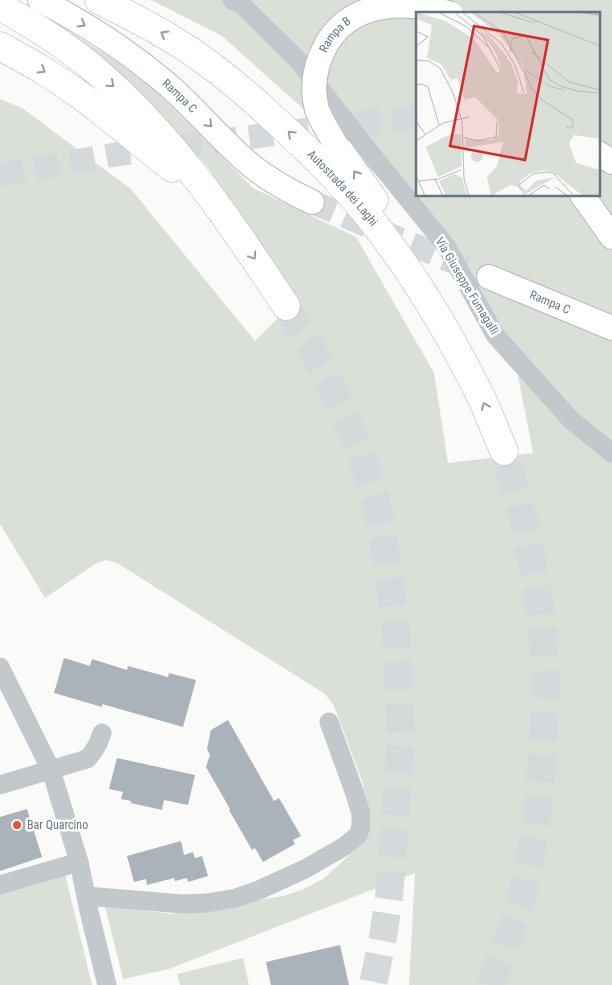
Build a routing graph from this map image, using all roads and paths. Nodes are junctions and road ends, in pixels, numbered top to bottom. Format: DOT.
graph roads {
  1 [pos="40,0"];
  2 [pos="99,0"];
  3 [pos="232,0"];
  4 [pos="0,6"];
  5 [pos="446,12"];
  6 [pos="0,46"];
  7 [pos="340,152"];
  8 [pos="600,154"];
  9 [pos="612,162"];
  10 [pos="585,200"];
  11 [pos="312,202"];
  12 [pos="224,217"];
  13 [pos="612,237"];
  14 [pos="489,277"];
  15 [pos="286,306"];
  16 [pos="612,328"];
  17 [pos="450,337"];
  18 [pos="504,451"];
  19 [pos="612,453"];
  20 [pos="0,668"];
  21 [pos="329,722"];
  22 [pos="102,732"];
  23 [pos="51,770"];
  24 [pos="0,786"];
  25 [pos="79,862"];
  26 [pos="0,885"];
  27 [pos="86,896"];
  28 [pos="107,985"];
  1 -- 11 [label="main road, Rampa C, one-way"];
  17 -- 2 [label="highway, Autostrada dei Laghi, one-way"];
  3 -- 19 [label="street, Via Giuseppe Fumagalli"];
  4 -- 12 [label="highway, one-way"];
  5 -- 7 [label="main road, Rampa B, bridge"];
  6 -- 12 [label="highway, one-way"];
  17 -- 7 [label="highway, one-way"];
  8 -- 9 [label="main road"];
  10 -- 13 [label="main road"];
  12 -- 15 [label="highway, one-way"];
  14 -- 16 [label="main road, Rampa C"];
  18 -- 17 [label="highway, Autostrada dei Laghi, one-way"];
  20 -- 23 [label="street"];
  21 -- 27 [label="street"];
  22 -- 23 [label="street"];
  23 -- 24 [label="street"];
  23 -- 25 [label="street"];
  25 -- 26 [label="street"];
  25 -- 27 [label="street"];
  27 -- 28 [label="street"];
}
